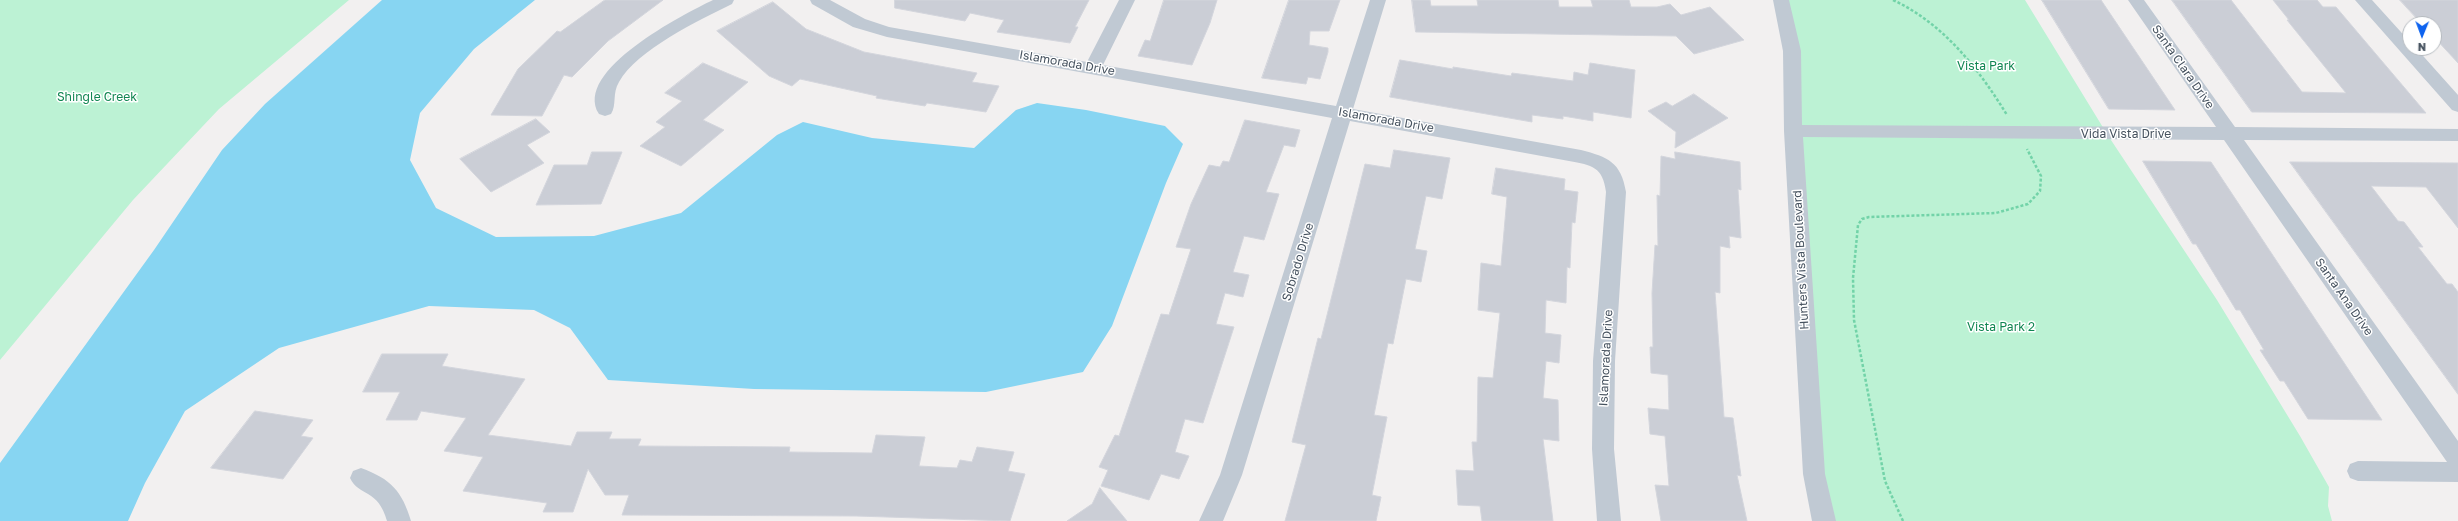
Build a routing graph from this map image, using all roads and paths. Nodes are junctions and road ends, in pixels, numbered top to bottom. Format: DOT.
graph roads {
  1 [pos="726,0"];
  2 [pos="818,0"];
  3 [pos="1127,0"];
  4 [pos="1378,0"];
  5 [pos="1781,0"];
  6 [pos="1892,0"];
  7 [pos="2136,0"];
  8 [pos="2363,0"];
  9 [pos="1093,68"];
  10 [pos="2458,106"];
  11 [pos="605,110"];
  12 [pos="1344,112"];
  13 [pos="1794,131"];
  14 [pos="2018,133"];
  15 [pos="2230,134"];
  16 [pos="2458,135"];
  17 [pos="2458,459"];
  18 [pos="2358,471"];
  19 [pos="2458,472"];
  20 [pos="361,478"];
  21 [pos="399,521"];
  22 [pos="1211,521"];
  23 [pos="1609,521"];
  24 [pos="1824,521"];
  25 [pos="1903,521"];
  1 -- 11 [label="street"];
  2 -- 9 [label="street, Islamorada Drive"];
  3 -- 9 [label="street"];
  4 -- 12 [label="street, Sobrado Drive"];
  5 -- 13 [label="street, Hunters Vista Boulevard"];
  6 -- 14 [label="path"];
  7 -- 15 [label="street, Santa Clara Drive"];
  8 -- 10 [label="street"];
  9 -- 12 [label="street, Islamorada Drive"];
  12 -- 22 [label="street, Sobrado Drive"];
  12 -- 23 [label="street, Islamorada Drive"];
  13 -- 14 [label="street, Vida Vista Drive"];
  13 -- 24 [label="street, Hunters Vista Boulevard"];
  14 -- 15 [label="street, Vida Vista Drive"];
  14 -- 25 [label="path"];
  15 -- 16 [label="street, Vida Vista Drive"];
  15 -- 17 [label="street, Santa Ana Drive"];
  18 -- 19 [label="street"];
  20 -- 21 [label="street"];
}
